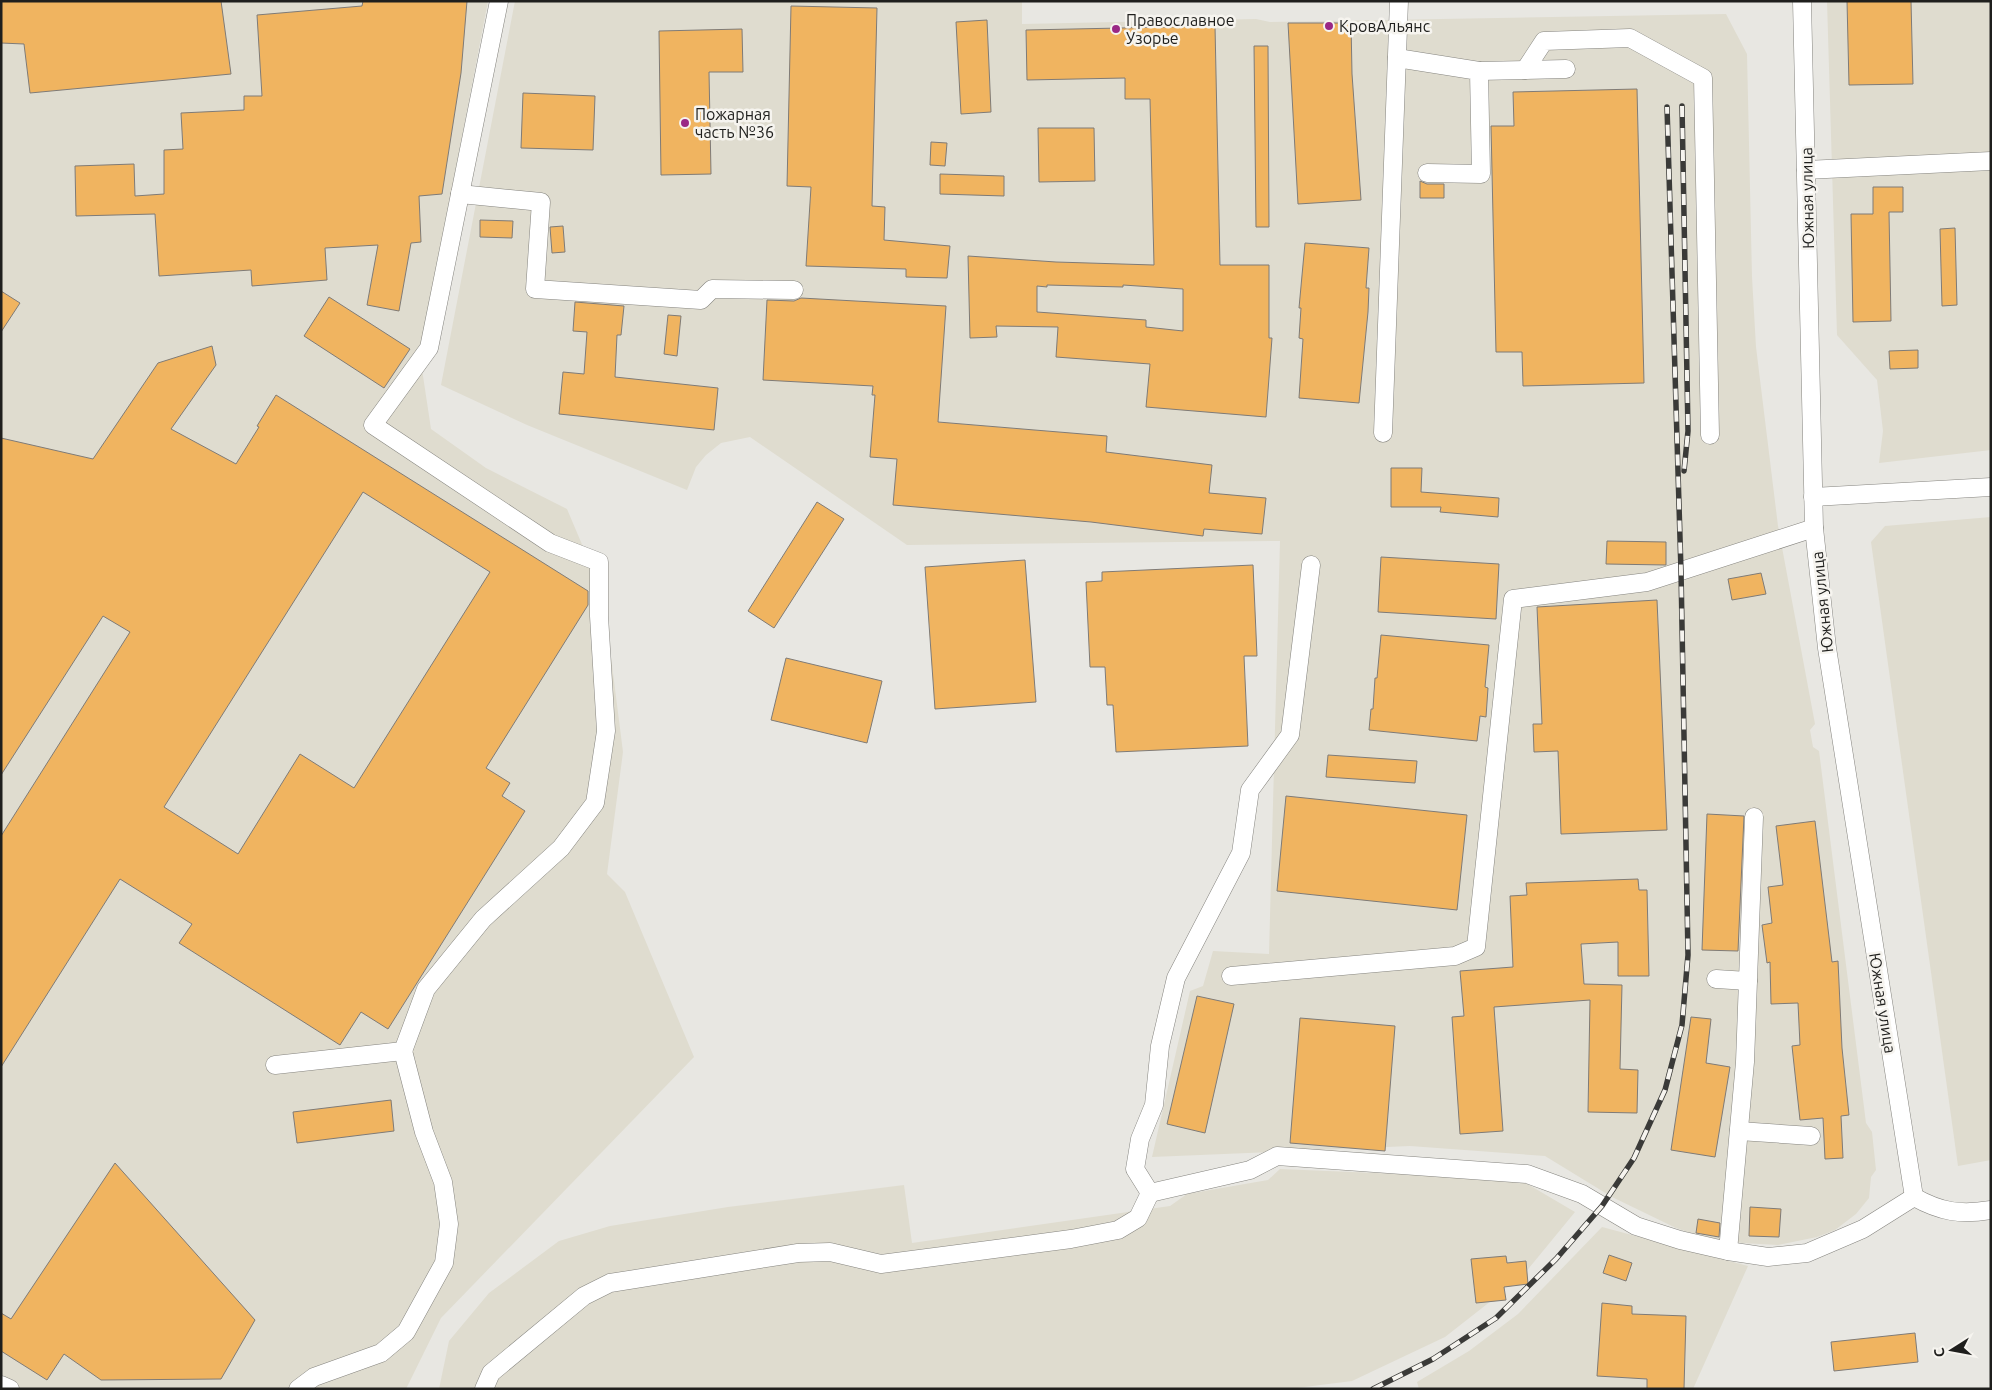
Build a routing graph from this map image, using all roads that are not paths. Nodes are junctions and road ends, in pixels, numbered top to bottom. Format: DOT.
graph roads {
  1 [pos="499,1"];
  2 [pos="1399,1"];
  3 [pos="1802,1"];
  4 [pos="1397,58"];
  5 [pos="1566,69"];
  6 [pos="1525,70"];
  7 [pos="1479,71"];
  8 [pos="1991,161"];
  9 [pos="1806,170"];
  10 [pos="1427,174"];
  11 [pos="460,194"];
  12 [pos="794,290"];
  13 [pos="1383,433"];
  14 [pos="1710,435"];
  15 [pos="1991,487"];
  16 [pos="1813,497"];
  17 [pos="1814,528"];
  18 [pos="1311,565"];
  19 [pos="1754,817"];
  20 [pos="1231,976"];
  21 [pos="1716,979"];
  22 [pos="1748,981"];
  23 [pos="403,1051"];
  24 [pos="275,1065"];
  25 [pos="1739,1131"];
  26 [pos="1811,1136"];
  27 [pos="1150,1193"];
  28 [pos="1914,1197"];
  29 [pos="1991,1210"];
  30 [pos="1728,1251"];
  31 [pos="1,1385"];
  32 [pos="10,1389"];
  33 [pos="298,1389"];
  34 [pos="484,1389"];
  1 -- 11 [label="street"];
  2 -- 4 [label="street"];
  3 -- 9 [label="street, Южная улица"];
  4 -- 7 [label="street"];
  4 -- 13 [label="street"];
  5 -- 6 [label="street"];
  6 -- 7 [label="street"];
  6 -- 14 [label="street"];
  7 -- 10 [label="street"];
  8 -- 9 [label="street"];
  9 -- 16 [label="street, Южная улица"];
  11 -- 12 [label="street"];
  11 -- 23 [label="street"];
  15 -- 16 [label="street"];
  16 -- 17 [label="street, Южная улица"];
  17 -- 20 [label="street"];
  17 -- 28 [label="street, Южная улица"];
  18 -- 27 [label="street"];
  19 -- 22 [label="street"];
  21 -- 22 [label="street"];
  22 -- 25 [label="street"];
  23 -- 24 [label="street"];
  23 -- 33 [label="street"];
  25 -- 26 [label="street"];
  25 -- 30 [label="street"];
  27 -- 30 [label="street"];
  27 -- 34 [label="street"];
  28 -- 29 [label="street"];
  28 -- 30 [label="street"];
  31 -- 32 [label="street"];
}
